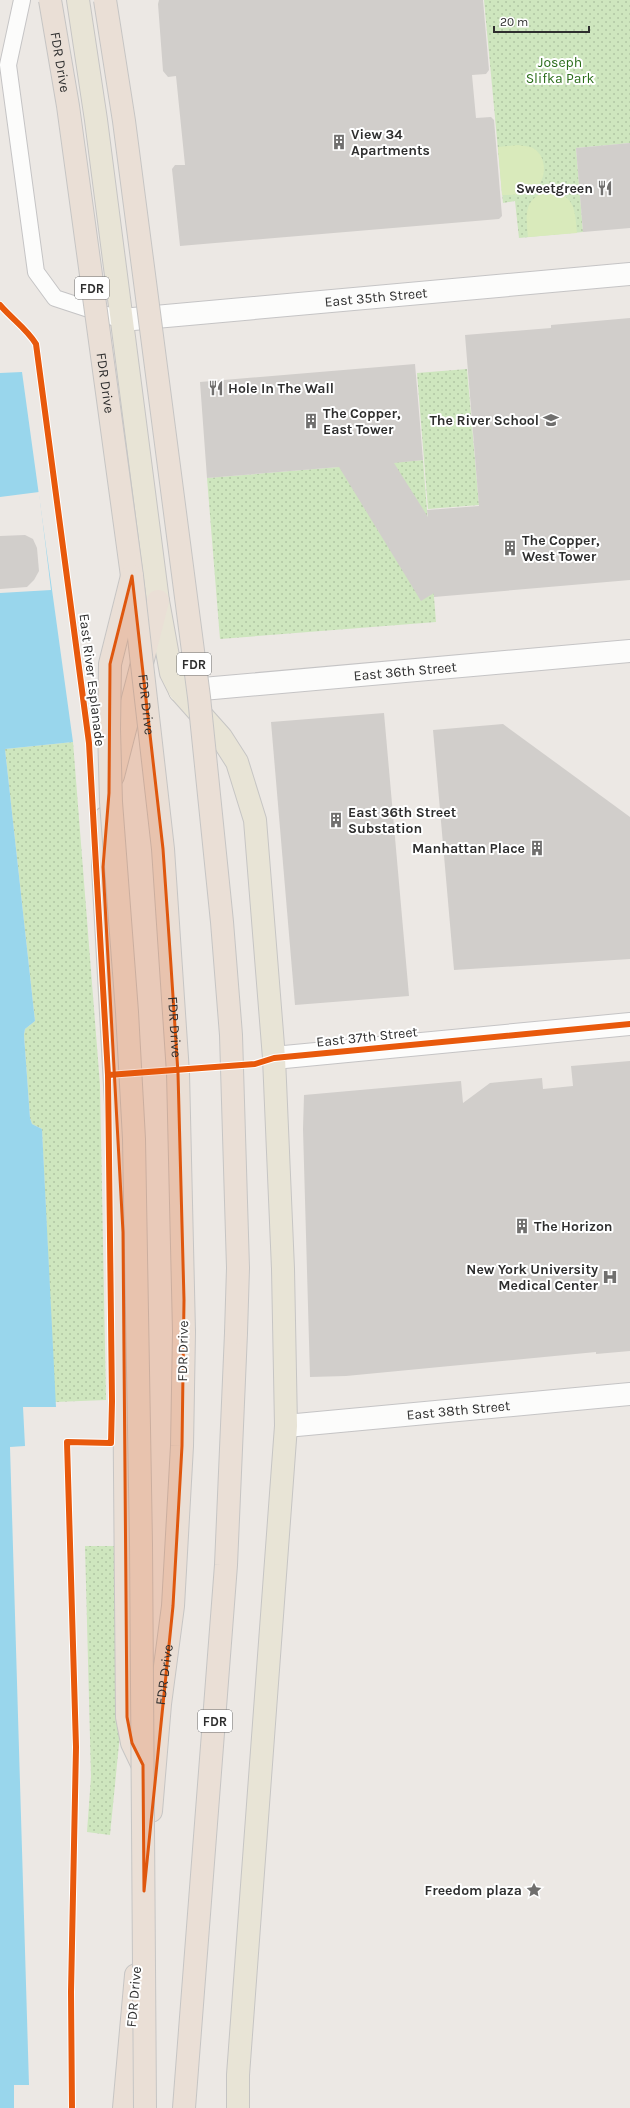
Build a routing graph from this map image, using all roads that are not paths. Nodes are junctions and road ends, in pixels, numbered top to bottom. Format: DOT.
graph roads {
  1 [pos="22,0"];
  2 [pos="50,0"];
  3 [pos="78,0"];
  4 [pos="105,0"];
  5 [pos="630,274"];
  6 [pos="122,320"];
  7 [pos="132,576"];
  8 [pos="158,601"];
  9 [pos="630,650"];
  10 [pos="180,691"];
  11 [pos="630,1024"];
  12 [pos="274,1058"];
  13 [pos="630,1394"];
  14 [pos="286,1426"];
  15 [pos="153,1784"];
  16 [pos="124,2108"];
  17 [pos="145,2108"];
  18 [pos="184,2108"];
  19 [pos="238,2108"];
  1 -- 6 [label="lane"];
  2 -- 7 [label="highway, FDR Drive / FDR, bridge"];
  3 -- 6 [label="main road, FDR Drive"];
  4 -- 18 [label="highway, FDR, bridge"];
  5 -- 6 [label="street, East 35th Street"];
  6 -- 8 [label="main road, FDR Drive"];
  7 -- 15 [label="highway, FDR Drive / FDR, bridge"];
  7 -- 17 [label="highway, bridge"];
  8 -- 10 [label="main road, FDR Drive"];
  8 -- 15 [label="highway"];
  9 -- 10 [label="street, East 36th Street"];
  10 -- 12 [label="main road, FDR Drive"];
  11 -- 12 [label="street, East 37th Street"];
  12 -- 14 [label="main road, FDR Drive"];
  13 -- 14 [label="street, East 38th Street"];
  14 -- 19 [label="main road, FDR Drive"];
  15 -- 16 [label="highway, FDR Drive / FDR"];
}
